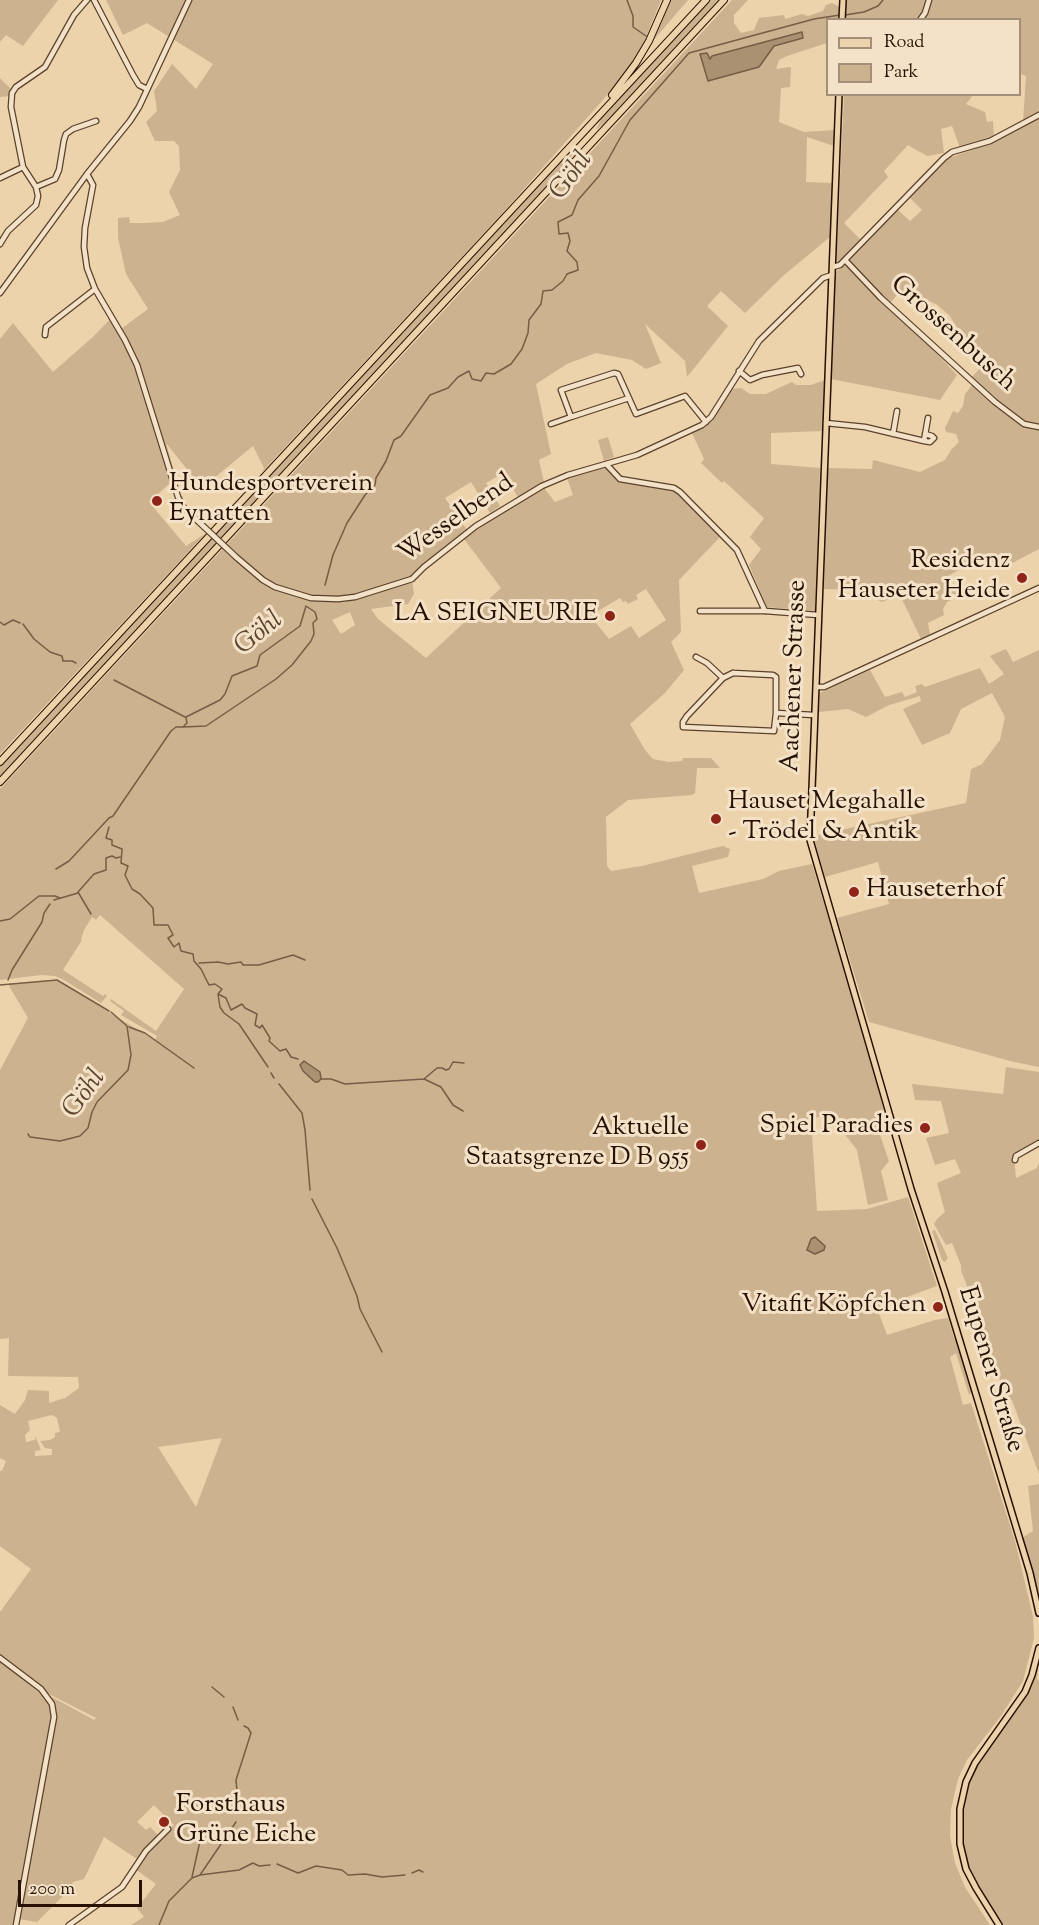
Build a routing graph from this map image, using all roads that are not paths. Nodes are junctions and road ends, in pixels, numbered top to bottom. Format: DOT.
graph roads {
  1 [pos="87,0"];
  2 [pos="94,0"];
  3 [pos="189,0"];
  4 [pos="667,0"];
  5 [pos="706,0"];
  6 [pos="724,0"];
  7 [pos="843,0"];
  8 [pos="929,0"];
  9 [pos="843,17"];
  10 [pos="921,18"];
  11 [pos="147,89"];
  12 [pos="614,96"];
  13 [pos="839,96"];
  14 [pos="1039,115"];
  15 [pos="96,121"];
  16 [pos="23,167"];
  17 [pos="87,174"];
  18 [pos="0,178"];
  19 [pos="36,188"];
  20 [pos="0,244"];
  21 [pos="844,260"];
  22 [pos="833,267"];
  23 [pos="832,275"];
  24 [pos="95,289"];
  25 [pos="0,293"];
  26 [pos="45,335"];
  27 [pos="739,371"];
  28 [pos="801,374"];
  29 [pos="629,398"];
  30 [pos="897,411"];
  31 [pos="571,417"];
  32 [pos="928,418"];
  33 [pos="706,422"];
  34 [pos="826,423"];
  35 [pos="551,424"];
  36 [pos="1039,427"];
  37 [pos="893,434"];
  38 [pos="925,434"];
  39 [pos="924,441"];
  40 [pos="607,465"];
  41 [pos="1039,588"];
  42 [pos="700,611"];
  43 [pos="765,611"];
  44 [pos="818,615"];
  45 [pos="696,657"];
  46 [pos="723,678"];
  47 [pos="816,687"];
  48 [pos="776,713"];
  49 [pos="814,715"];
  50 [pos="0,762"];
  51 [pos="0,782"];
  52 [pos="1039,1143"];
  53 [pos="1015,1160"];
  54 [pos="929,1242"];
  55 [pos="1039,1613"];
  56 [pos="1039,1648"];
  57 [pos="0,1658"];
  58 [pos="168,1829"];
  59 [pos="16,1925"];
  60 [pos="69,1925"];
  61 [pos="999,1925"];
  1 -- 16 [label="street"];
  2 -- 11 [label="street"];
  3 -- 11 [label="street"];
  4 -- 12 [label="highway"];
  5 -- 12 [label="highway"];
  6 -- 51 [label="highway"];
  7 -- 9 [label="main road"];
  8 -- 10 [label="street"];
  11 -- 17 [label="street"];
  12 -- 50 [label="highway"];
  13 -- 22 [label="main road, Aachener Strasse"];
  14 -- 21 [label="street"];
  15 -- 19 [label="street"];
  16 -- 18 [label="street"];
  16 -- 19 [label="street"];
  17 -- 24 [label="street, Wesselbend"];
  17 -- 25 [label="street"];
  19 -- 20 [label="street"];
  21 -- 22 [label="street"];
  21 -- 36 [label="street, Grossenbusch"];
  22 -- 23 [label="main road, Aachener Strasse"];
  23 -- 27 [label="street, Wesselbend"];
  23 -- 34 [label="main road, Aachener Strasse"];
  24 -- 26 [label="street"];
  24 -- 40 [label="street, Wesselbend, bridge"];
  27 -- 28 [label="street"];
  27 -- 33 [label="street, Wesselbend"];
  29 -- 31 [label="street"];
  29 -- 31 [label="street"];
  29 -- 33 [label="street"];
  30 -- 37 [label="street"];
  31 -- 35 [label="street"];
  32 -- 38 [label="street"];
  33 -- 40 [label="street, Wesselbend"];
  34 -- 37 [label="street"];
  34 -- 44 [label="main road, Aachener Strasse"];
  37 -- 39 [label="street"];
  38 -- 39 [label="street"];
  38 -- 39 [label="street"];
  40 -- 43 [label="street"];
  41 -- 47 [label="street"];
  42 -- 43 [label="street"];
  43 -- 44 [label="street"];
  44 -- 47 [label="main road, Aachener Strasse"];
  45 -- 46 [label="street"];
  46 -- 48 [label="street"];
  46 -- 48 [label="street"];
  47 -- 49 [label="main road, Aachener Strasse"];
  48 -- 49 [label="street"];
  49 -- 54 [label="main road, Aachener Strasse"];
  52 -- 53 [label="street"];
  54 -- 55 [label="main road, Eupener Straße"];
  56 -- 61 [label="main road"];
  57 -- 59 [label="street"];
  58 -- 60 [label="street"];
}
